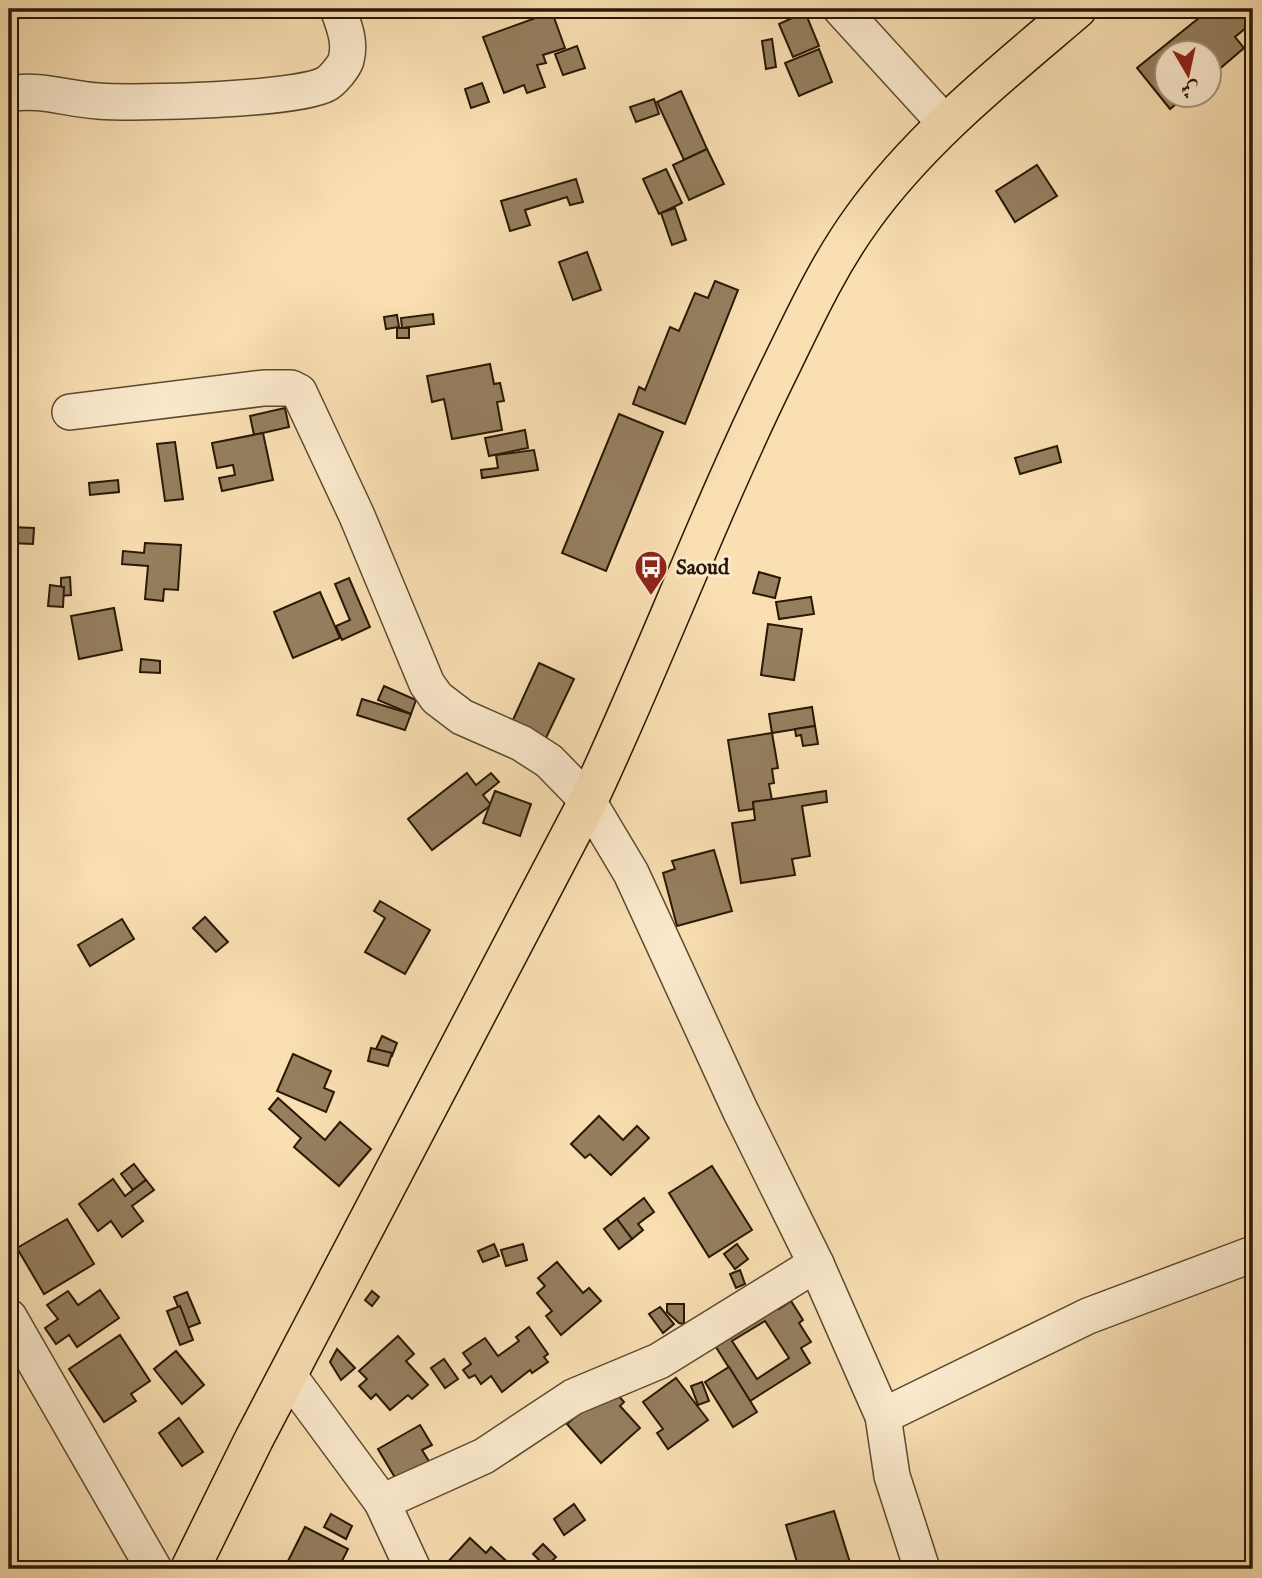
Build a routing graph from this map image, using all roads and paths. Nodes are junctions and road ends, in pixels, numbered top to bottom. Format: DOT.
graph roads {
  1 [pos="338,9"];
  2 [pos="841,9"];
  3 [pos="1077,9"];
  4 [pos="9,94"];
  5 [pos="946,124"];
  6 [pos="70,412"];
  7 [pos="588,801"];
  8 [pos="1253,1254"];
  9 [pos="816,1264"];
  10 [pos="9,1317"];
  11 [pos="289,1376"];
  12 [pos="883,1416"];
  13 [pos="382,1502"];
  14 [pos="154,1569"];
  15 [pos="190,1569"];
  16 [pos="414,1569"];
  17 [pos="922,1569"];
  1 -- 4 [label="street"];
  2 -- 5 [label="street"];
  3 -- 5 [label="main road"];
  5 -- 7 [label="main road"];
  6 -- 7 [label="street"];
  7 -- 9 [label="street"];
  7 -- 11 [label="main road"];
  8 -- 12 [label="street"];
  9 -- 12 [label="street"];
  9 -- 13 [label="street"];
  10 -- 14 [label="street"];
  11 -- 13 [label="street"];
  11 -- 15 [label="main road"];
  12 -- 17 [label="street"];
  13 -- 16 [label="street"];
}
